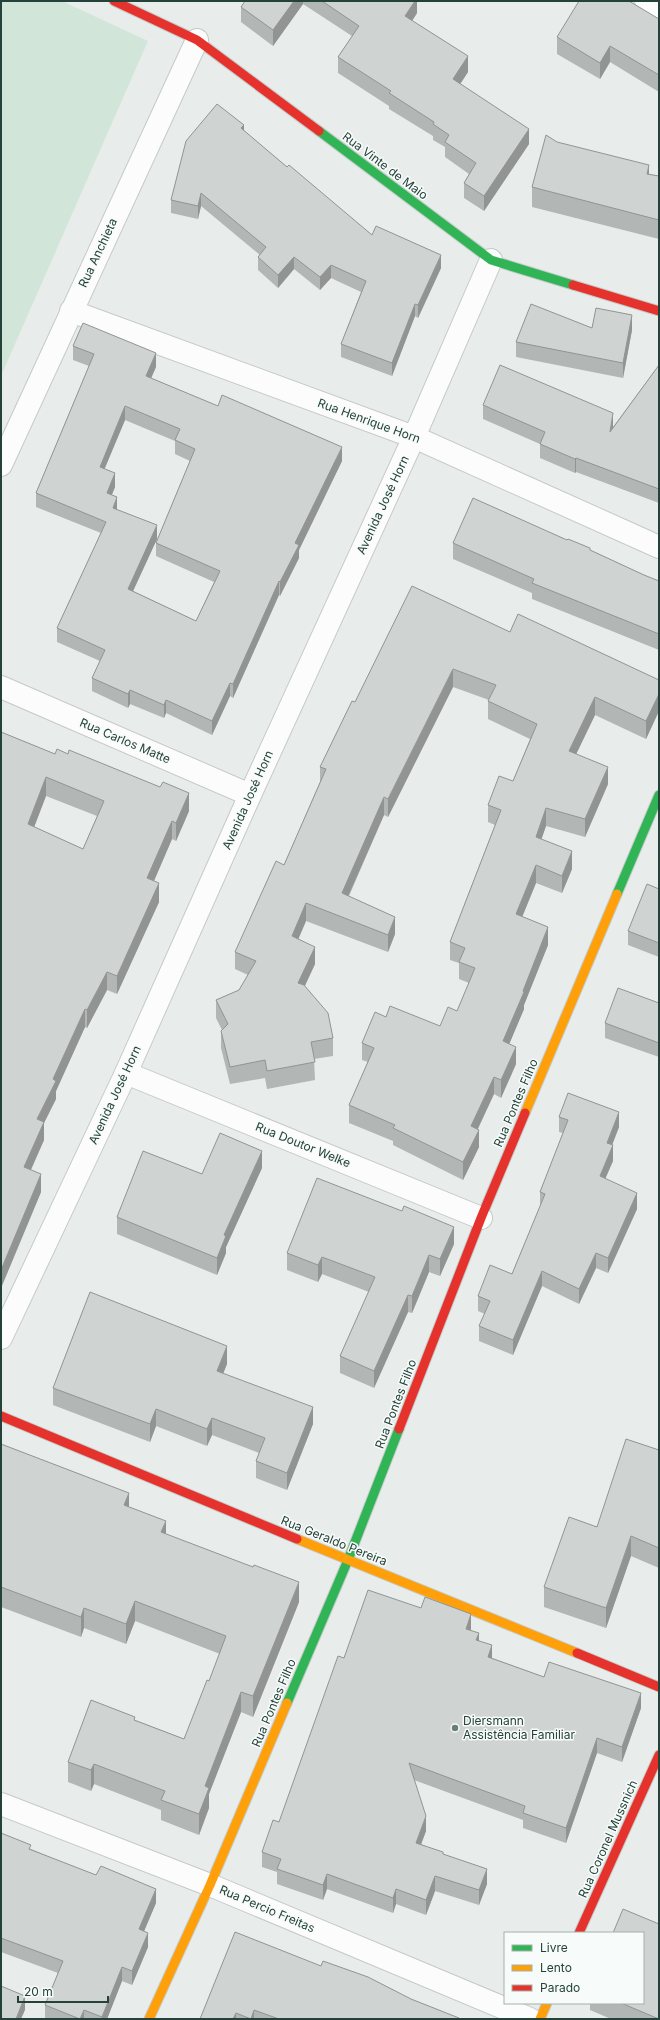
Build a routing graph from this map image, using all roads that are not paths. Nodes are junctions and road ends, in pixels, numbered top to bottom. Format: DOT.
graph roads {
  1 [pos="114,1"];
  2 [pos="646,1"];
  3 [pos="659,8"];
  4 [pos="197,40"];
  5 [pos="491,260"];
  6 [pos="71,311"];
  7 [pos="659,311"];
  8 [pos="414,437"];
  9 [pos="1,465"];
  10 [pos="659,547"];
  11 [pos="1,687"];
  12 [pos="250,795"];
  13 [pos="659,795"];
  14 [pos="126,1073"];
  15 [pos="481,1218"];
  16 [pos="1,1338"];
  17 [pos="1,1416"];
  18 [pos="348,1560"];
  19 [pos="659,1687"];
  20 [pos="659,1755"];
  21 [pos="1,1804"];
  22 [pos="210,1885"];
  23 [pos="579,1932"];
  24 [pos="547,2004"];
  25 [pos="149,2019"];
  26 [pos="530,2019"];
  27 [pos="540,2019"];
  1 -- 4 [label="street, Rua Vinte de Maio"];
  2 -- 3 [label="street"];
  4 -- 5 [label="street, Rua Vinte de Maio"];
  4 -- 6 [label="street, Rua Anchieta"];
  5 -- 7 [label="street, Rua Vinte de Maio"];
  5 -- 8 [label="street, Avenida José Horn"];
  6 -- 8 [label="street, Rua Henrique Horn"];
  6 -- 9 [label="street, Rua Anchieta"];
  8 -- 10 [label="street, Rua Henrique Horn"];
  8 -- 12 [label="street, Avenida José Horn"];
  11 -- 12 [label="street, Rua Carlos Matte"];
  12 -- 14 [label="street, Avenida José Horn"];
  13 -- 15 [label="street, Rua Pontes Filho"];
  14 -- 15 [label="street, Rua Doutor Welke"];
  14 -- 16 [label="street, Avenida José Horn"];
  15 -- 18 [label="street, Rua Pontes Filho"];
  17 -- 18 [label="street, Rua Geraldo Pereira"];
  18 -- 19 [label="street, Rua Geraldo Pereira"];
  18 -- 22 [label="street, Rua Pontes Filho"];
  20 -- 23 [label="street, Rua Coronel Mussnich"];
  21 -- 22 [label="street, Rua Percio Freitas"];
  22 -- 25 [label="street, Rua Pontes Filho"];
  22 -- 26 [label="street, Rua Percio Freitas"];
  24 -- 27 [label="street"];
}
